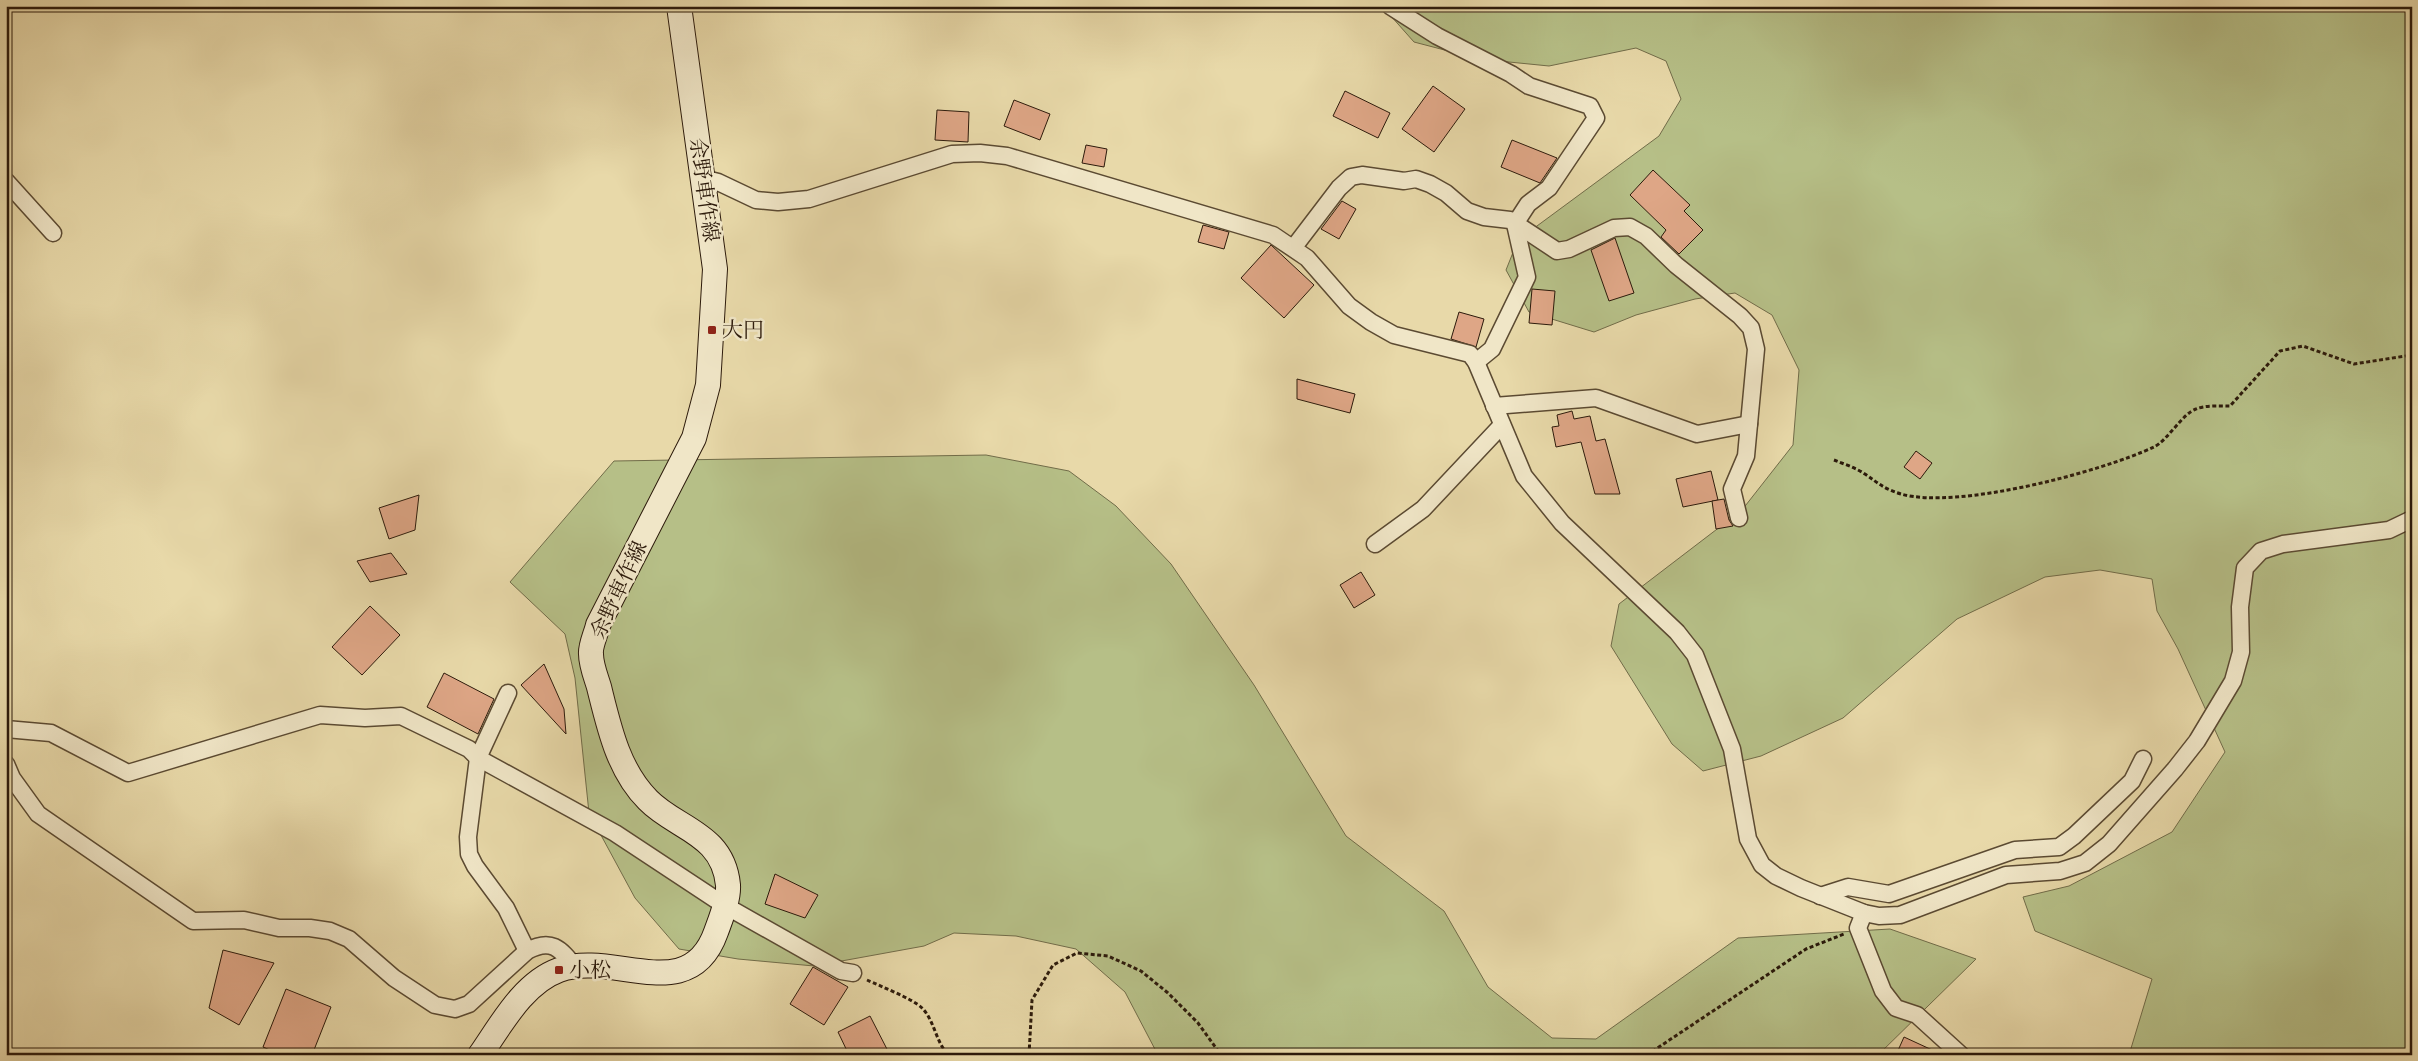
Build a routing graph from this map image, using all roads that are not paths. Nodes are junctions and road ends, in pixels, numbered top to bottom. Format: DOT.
graph roads {
  1 [pos="679,6"];
  2 [pos="1390,6"];
  3 [pos="702,178"];
  4 [pos="6,181"];
  5 [pos="1515,224"];
  6 [pos="53,233"];
  7 [pos="1294,247"];
  8 [pos="1476,362"];
  9 [pos="1494,406"];
  10 [pos="1749,424"];
  11 [pos="1502,425"];
  12 [pos="1739,518"];
  13 [pos="2412,519"];
  14 [pos="1375,544"];
  15 [pos="508,692"];
  16 [pos="6,729"];
  17 [pos="478,758"];
  18 [pos="2143,759"];
  19 [pos="6,764"];
  20 [pos="1820,896"];
  21 [pos="724,904"];
  22 [pos="1861,920"];
  23 [pos="527,951"];
  24 [pos="575,967"];
  25 [pos="853,973"];
  26 [pos="480,1055"];
  27 [pos="1961,1055"];
  1 -- 3 [label="main road, 余野車作線"];
  2 -- 5 [label="street"];
  3 -- 7 [label="street"];
  3 -- 21 [label="main road, 余野車作線"];
  4 -- 6 [label="street"];
  5 -- 7 [label="street"];
  5 -- 8 [label="street"];
  5 -- 10 [label="street"];
  7 -- 8 [label="street"];
  8 -- 9 [label="street"];
  9 -- 10 [label="street"];
  9 -- 11 [label="street"];
  10 -- 12 [label="street"];
  11 -- 14 [label="street"];
  11 -- 20 [label="street"];
  13 -- 22 [label="street"];
  15 -- 17 [label="street"];
  16 -- 17 [label="street"];
  17 -- 21 [label="street"];
  17 -- 23 [label="street"];
  18 -- 20 [label="street"];
  19 -- 23 [label="street"];
  20 -- 22 [label="street"];
  21 -- 24 [label="main road, 余野車作線"];
  21 -- 25 [label="street"];
  22 -- 27 [label="street"];
  23 -- 24 [label="street"];
  24 -- 26 [label="main road, 余野車作線"];
}
